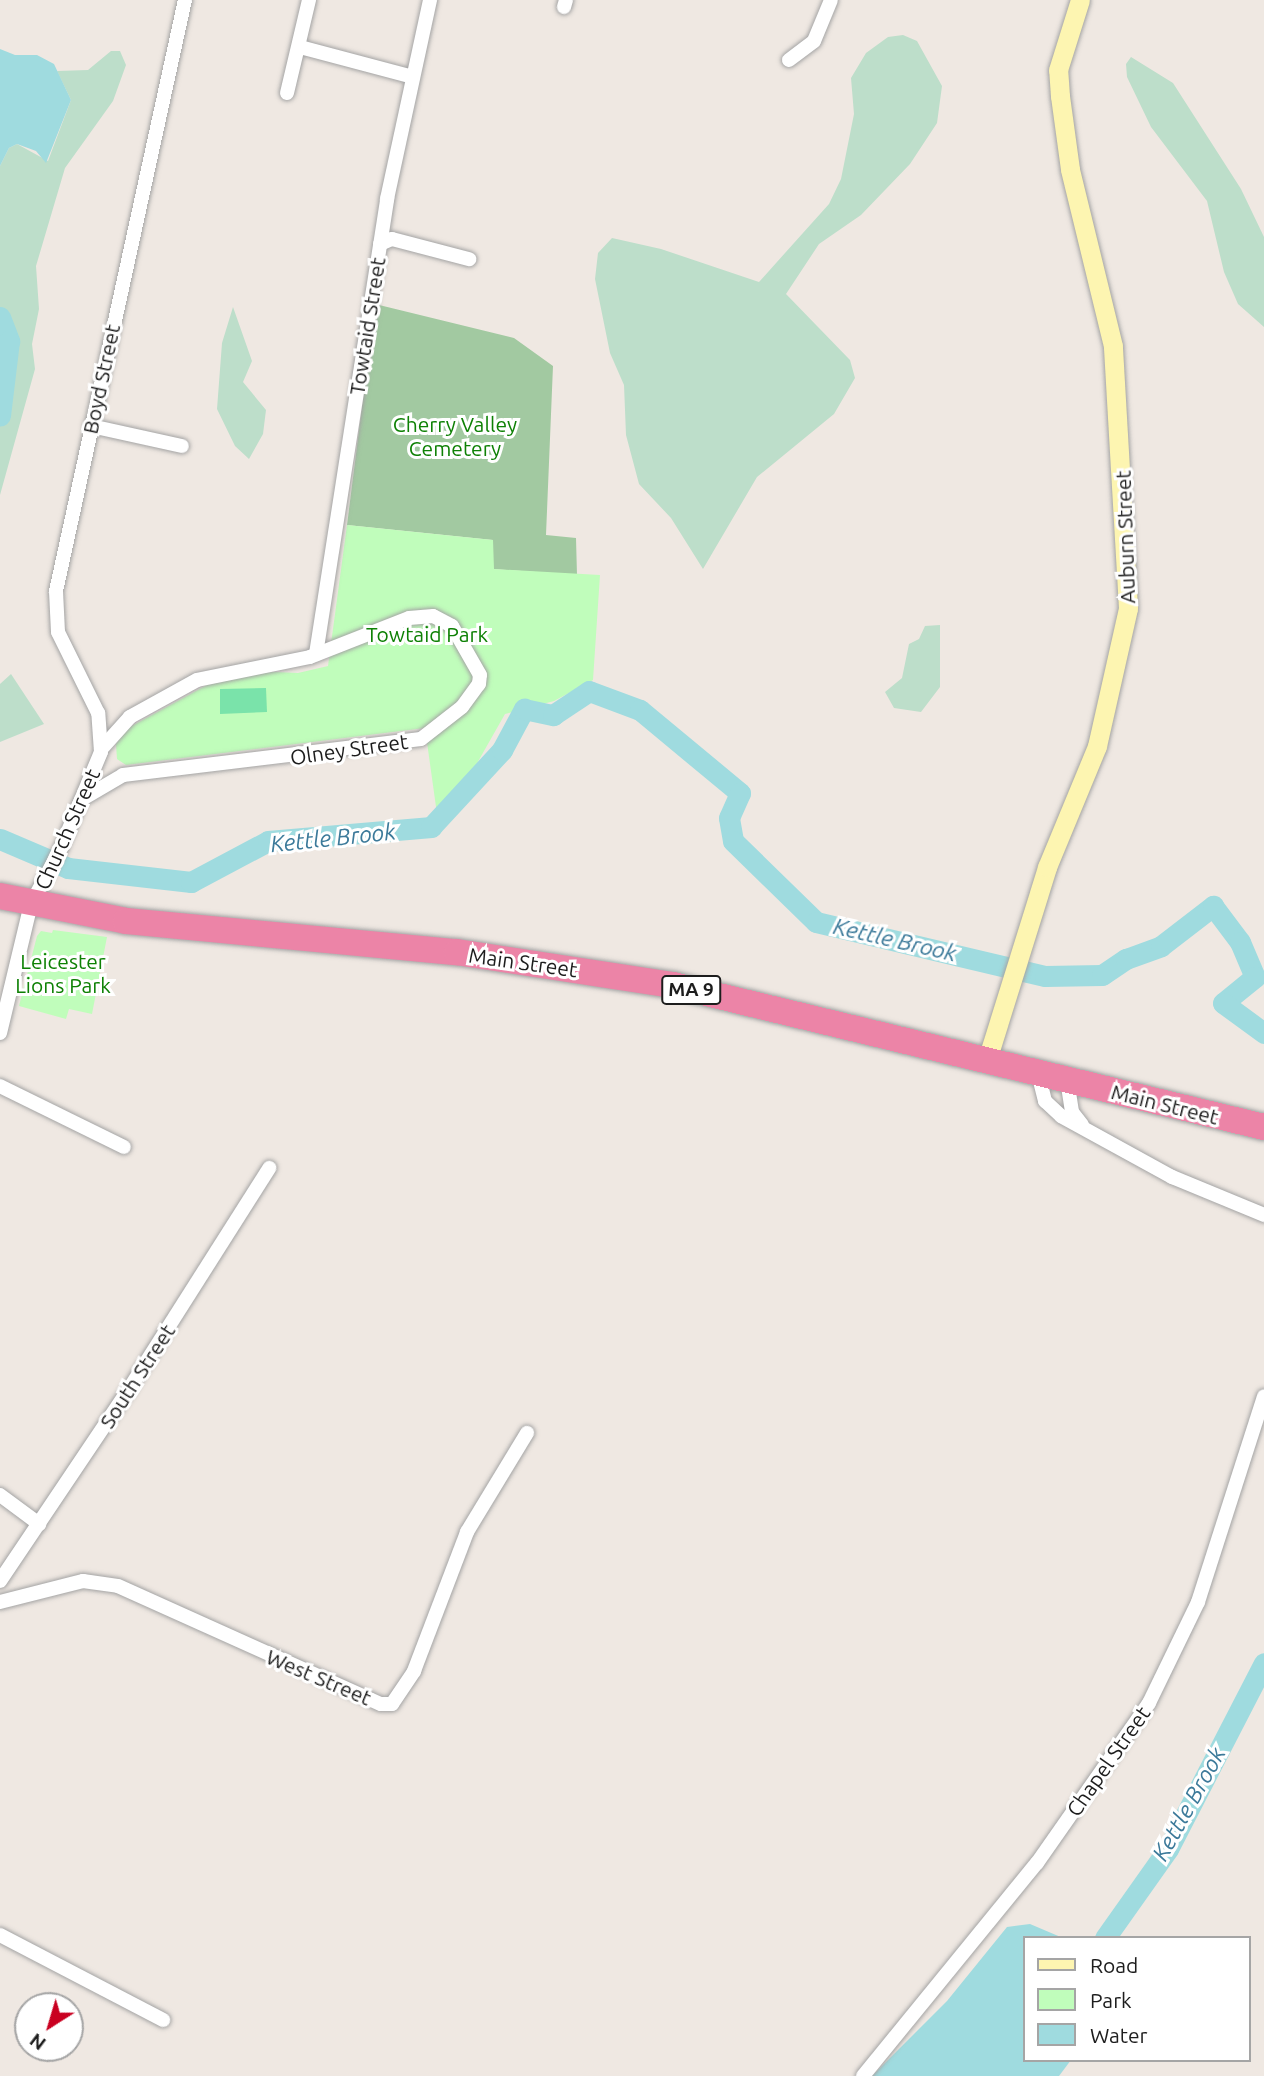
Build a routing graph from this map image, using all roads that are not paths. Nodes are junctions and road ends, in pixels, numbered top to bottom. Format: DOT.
graph roads {
  1 [pos="185,0"];
  2 [pos="309,0"];
  3 [pos="430,0"];
  4 [pos="831,0"];
  5 [pos="1080,0"];
  6 [pos="300,47"];
  7 [pos="789,60"];
  8 [pos="413,77"];
  9 [pos="287,93"];
  10 [pos="380,244"];
  11 [pos="469,259"];
  12 [pos="91,426"];
  13 [pos="182,446"];
  14 [pos="316,654"];
  15 [pos="101,752"];
  16 [pos="83,799"];
  17 [pos="0,896"];
  18 [pos="31,904"];
  19 [pos="0,1033"];
  20 [pos="987,1060"];
  21 [pos="1038,1073"];
  22 [pos="1067,1080"];
  23 [pos="0,1086"];
  24 [pos="1083,1126"];
  25 [pos="1264,1128"];
  26 [pos="124,1147"];
  27 [pos="269,1168"];
  28 [pos="1264,1215"];
  29 [pos="1264,1396"];
  30 [pos="527,1433"];
  31 [pos="0,1495"];
  32 [pos="39,1524"];
  33 [pos="0,1581"];
  34 [pos="0,1602"];
  35 [pos="0,1935"];
  36 [pos="163,2020"];
  37 [pos="863,2076"];
  1 -- 12 [label="street, Boyd Street"];
  2 -- 6 [label="street"];
  3 -- 8 [label="street, Towtaid Street"];
  4 -- 7 [label="street"];
  5 -- 20 [label="street, Auburn Street"];
  6 -- 8 [label="street"];
  6 -- 9 [label="street"];
  8 -- 10 [label="street, Towtaid Street"];
  10 -- 11 [label="street"];
  10 -- 14 [label="street, Towtaid Street"];
  12 -- 13 [label="street"];
  12 -- 15 [label="street, Boyd Street"];
  14 -- 15 [label="street, Olney Street"];
  14 -- 16 [label="street, Olney Street"];
  15 -- 16 [label="street, Church Street"];
  16 -- 18 [label="street, Church Street"];
  17 -- 18 [label="highway, Main Street / MA 9"];
  18 -- 19 [label="street, Church Street"];
  18 -- 20 [label="highway, Main Street / MA 9"];
  20 -- 21 [label="highway, Main Street / MA 9"];
  21 -- 22 [label="highway, Main Street / MA 9"];
  21 -- 24 [label="street"];
  22 -- 24 [label="street"];
  22 -- 25 [label="highway, Main Street / MA 9"];
  23 -- 26 [label="street"];
  24 -- 28 [label="street"];
  27 -- 32 [label="street, South Street"];
  29 -- 37 [label="street, Chapel Street"];
  30 -- 34 [label="street, West Street"];
  31 -- 32 [label="street"];
  32 -- 33 [label="street, South Street"];
  35 -- 36 [label="street"];
}
